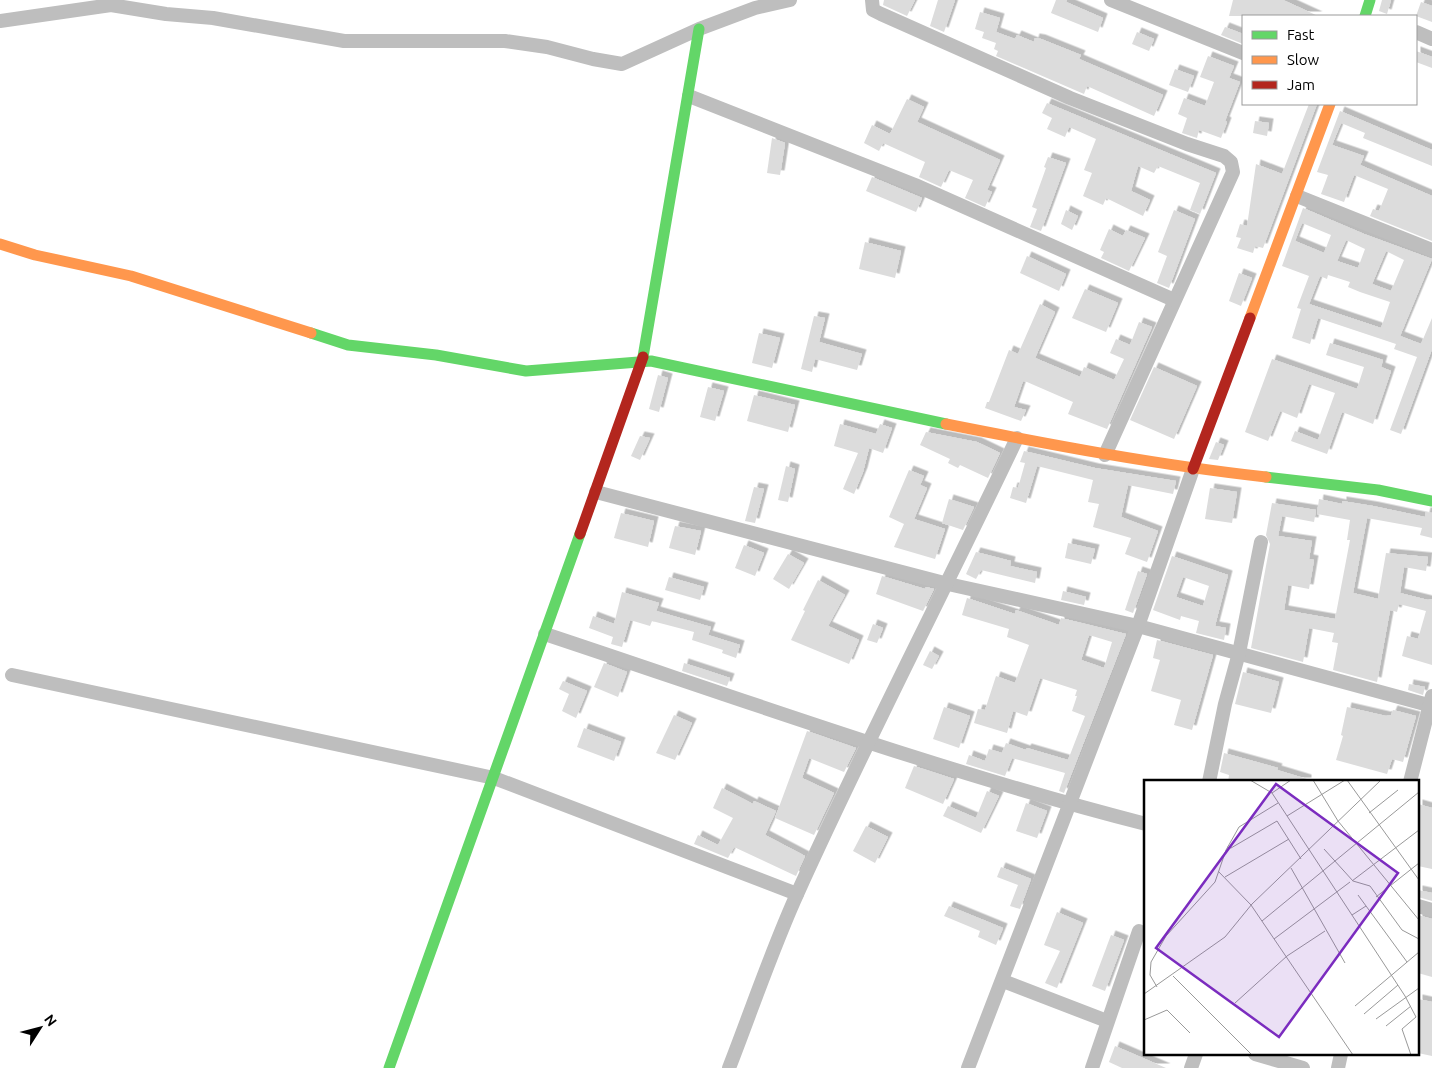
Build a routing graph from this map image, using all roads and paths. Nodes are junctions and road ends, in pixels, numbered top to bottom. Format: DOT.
graph roads {
  1 [pos="790,0"];
  2 [pos="872,0"];
  3 [pos="1111,0"];
  4 [pos="0,21"];
  5 [pos="700,29"];
  6 [pos="1417,32"];
  7 [pos="1432,39"];
  8 [pos="1242,53"];
  9 [pos="688,96"];
  10 [pos="1330,105"];
  11 [pos="1297,196"];
  12 [pos="0,244"];
  13 [pos="1432,250"];
  14 [pos="1174,300"];
  15 [pos="642,361"];
  16 [pos="1017,438"];
  17 [pos="1105,455"];
  18 [pos="1193,469"];
  19 [pos="596,492"];
  20 [pos="1432,501"];
  21 [pos="1261,542"];
  22 [pos="948,584"];
  23 [pos="1138,626"];
  24 [pos="545,634"];
  25 [pos="1239,653"];
  26 [pos="12,676"];
  27 [pos="1431,702"];
  28 [pos="868,742"];
  29 [pos="494,778"];
  30 [pos="1209,780"];
  31 [pos="1411,780"];
  32 [pos="1070,805"];
  33 [pos="1144,824"];
  34 [pos="797,894"];
  35 [pos="1139,931"];
  36 [pos="1003,981"];
  37 [pos="1107,1021"];
  38 [pos="1195,1056"];
  39 [pos="1262,1056"];
  40 [pos="389,1068"];
  41 [pos="729,1068"];
  42 [pos="968,1068"];
  43 [pos="1092,1068"];
  44 [pos="1191,1068"];
  45 [pos="1303,1068"];
  1 -- 5 [label="street"];
  2 -- 14 [label="street"];
  3 -- 8 [label="street"];
  4 -- 5 [label="street"];
  5 -- 9 [label="street"];
  6 -- 7 [label="street"];
  9 -- 14 [label="street"];
  9 -- 15 [label="street"];
  10 -- 11 [label="street"];
  11 -- 13 [label="street"];
  11 -- 18 [label="street"];
  12 -- 15 [label="street"];
  14 -- 17 [label="street"];
  15 -- 16 [label="street"];
  15 -- 19 [label="street"];
  16 -- 17 [label="street"];
  16 -- 22 [label="street"];
  17 -- 18 [label="street"];
  18 -- 20 [label="street"];
  18 -- 23 [label="street"];
  19 -- 22 [label="street"];
  19 -- 24 [label="street"];
  21 -- 25 [label="street"];
  22 -- 23 [label="street"];
  22 -- 28 [label="street"];
  23 -- 25 [label="street"];
  23 -- 32 [label="street"];
  24 -- 28 [label="street"];
  24 -- 29 [label="street"];
  25 -- 27 [label="street"];
  25 -- 30 [label="street"];
  26 -- 29 [label="street"];
  27 -- 31 [label="street"];
  28 -- 32 [label="street"];
  28 -- 34 [label="street"];
  29 -- 34 [label="street"];
  29 -- 40 [label="street"];
  32 -- 33 [label="street"];
  32 -- 36 [label="street"];
  34 -- 41 [label="street"];
  35 -- 37 [label="street"];
  36 -- 37 [label="street"];
  36 -- 42 [label="street"];
  37 -- 43 [label="street"];
  38 -- 44 [label="street"];
  39 -- 45 [label="street"];
}
